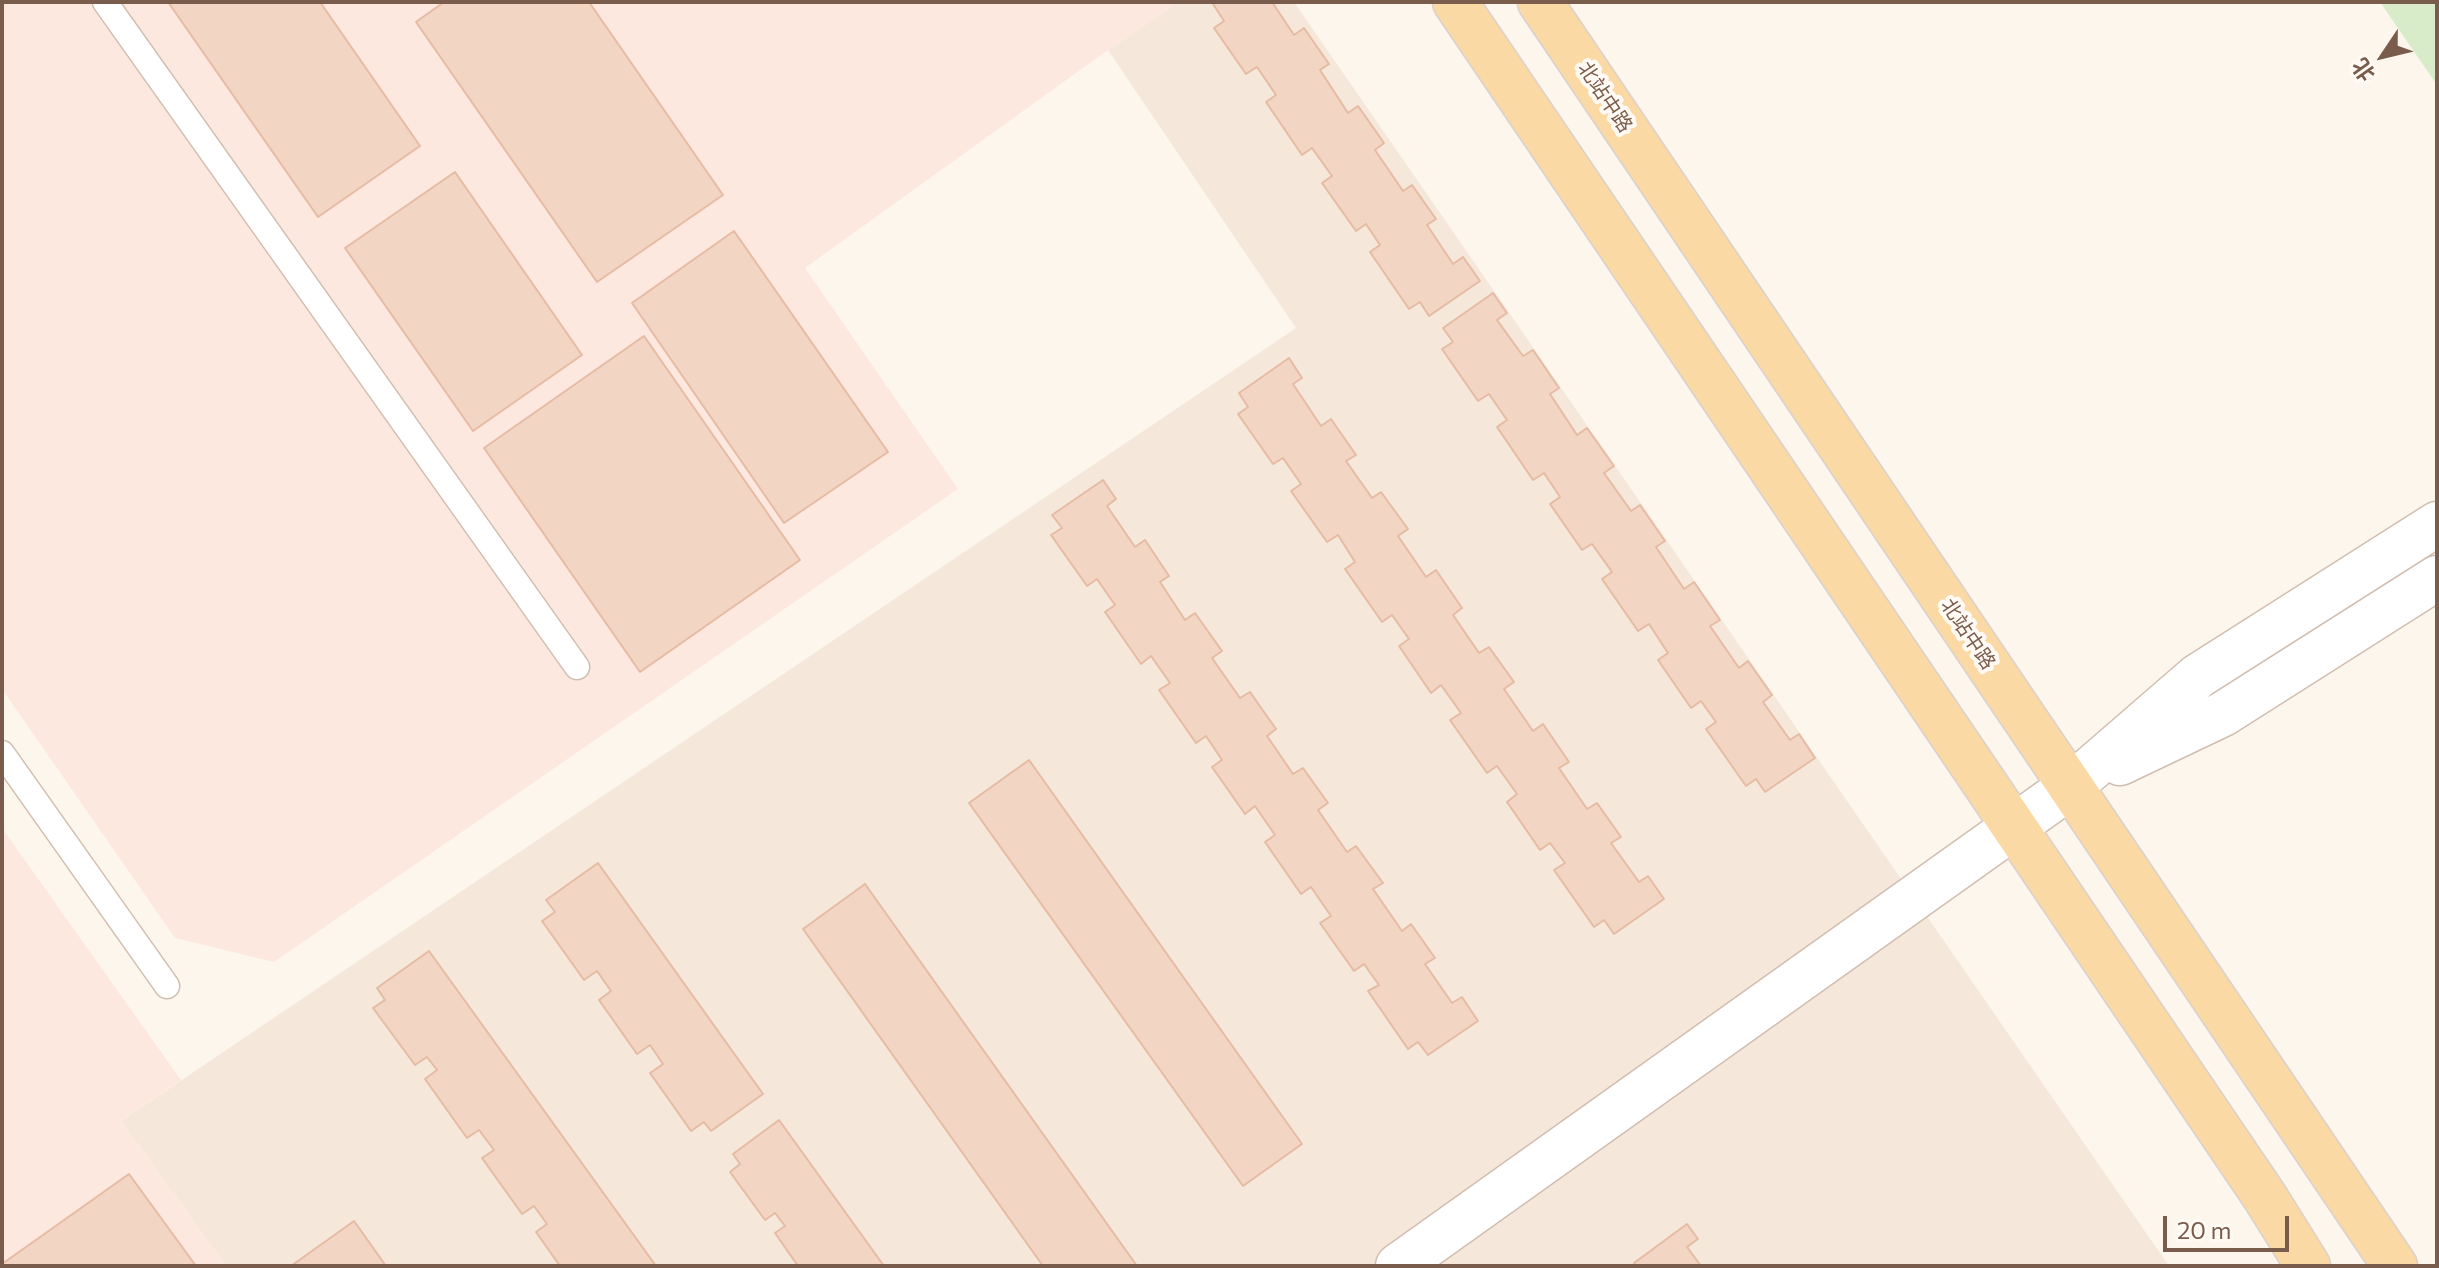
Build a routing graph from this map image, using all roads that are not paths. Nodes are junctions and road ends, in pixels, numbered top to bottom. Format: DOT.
graph roads {
  1 [pos="105,2"];
  2 [pos="1455,2"];
  3 [pos="1540,2"];
  4 [pos="2437,524"];
  5 [pos="2437,578"];
  6 [pos="577,667"];
  7 [pos="2,753"];
  8 [pos="2071,786"];
  9 [pos="2014,827"];
  10 [pos="167,986"];
  11 [pos="1398,1266"];
  12 [pos="2308,1266"];
  13 [pos="2395,1266"];
  1 -- 6 [label="lane"];
  2 -- 9 [label="main road"];
  3 -- 8 [label="main road, 北站中路"];
  4 -- 8 [label="street"];
  5 -- 8 [label="street"];
  7 -- 10 [label="lane"];
  8 -- 9 [label="street"];
  8 -- 13 [label="main road, 北站中路"];
  9 -- 11 [label="street"];
  9 -- 12 [label="main road"];
}
